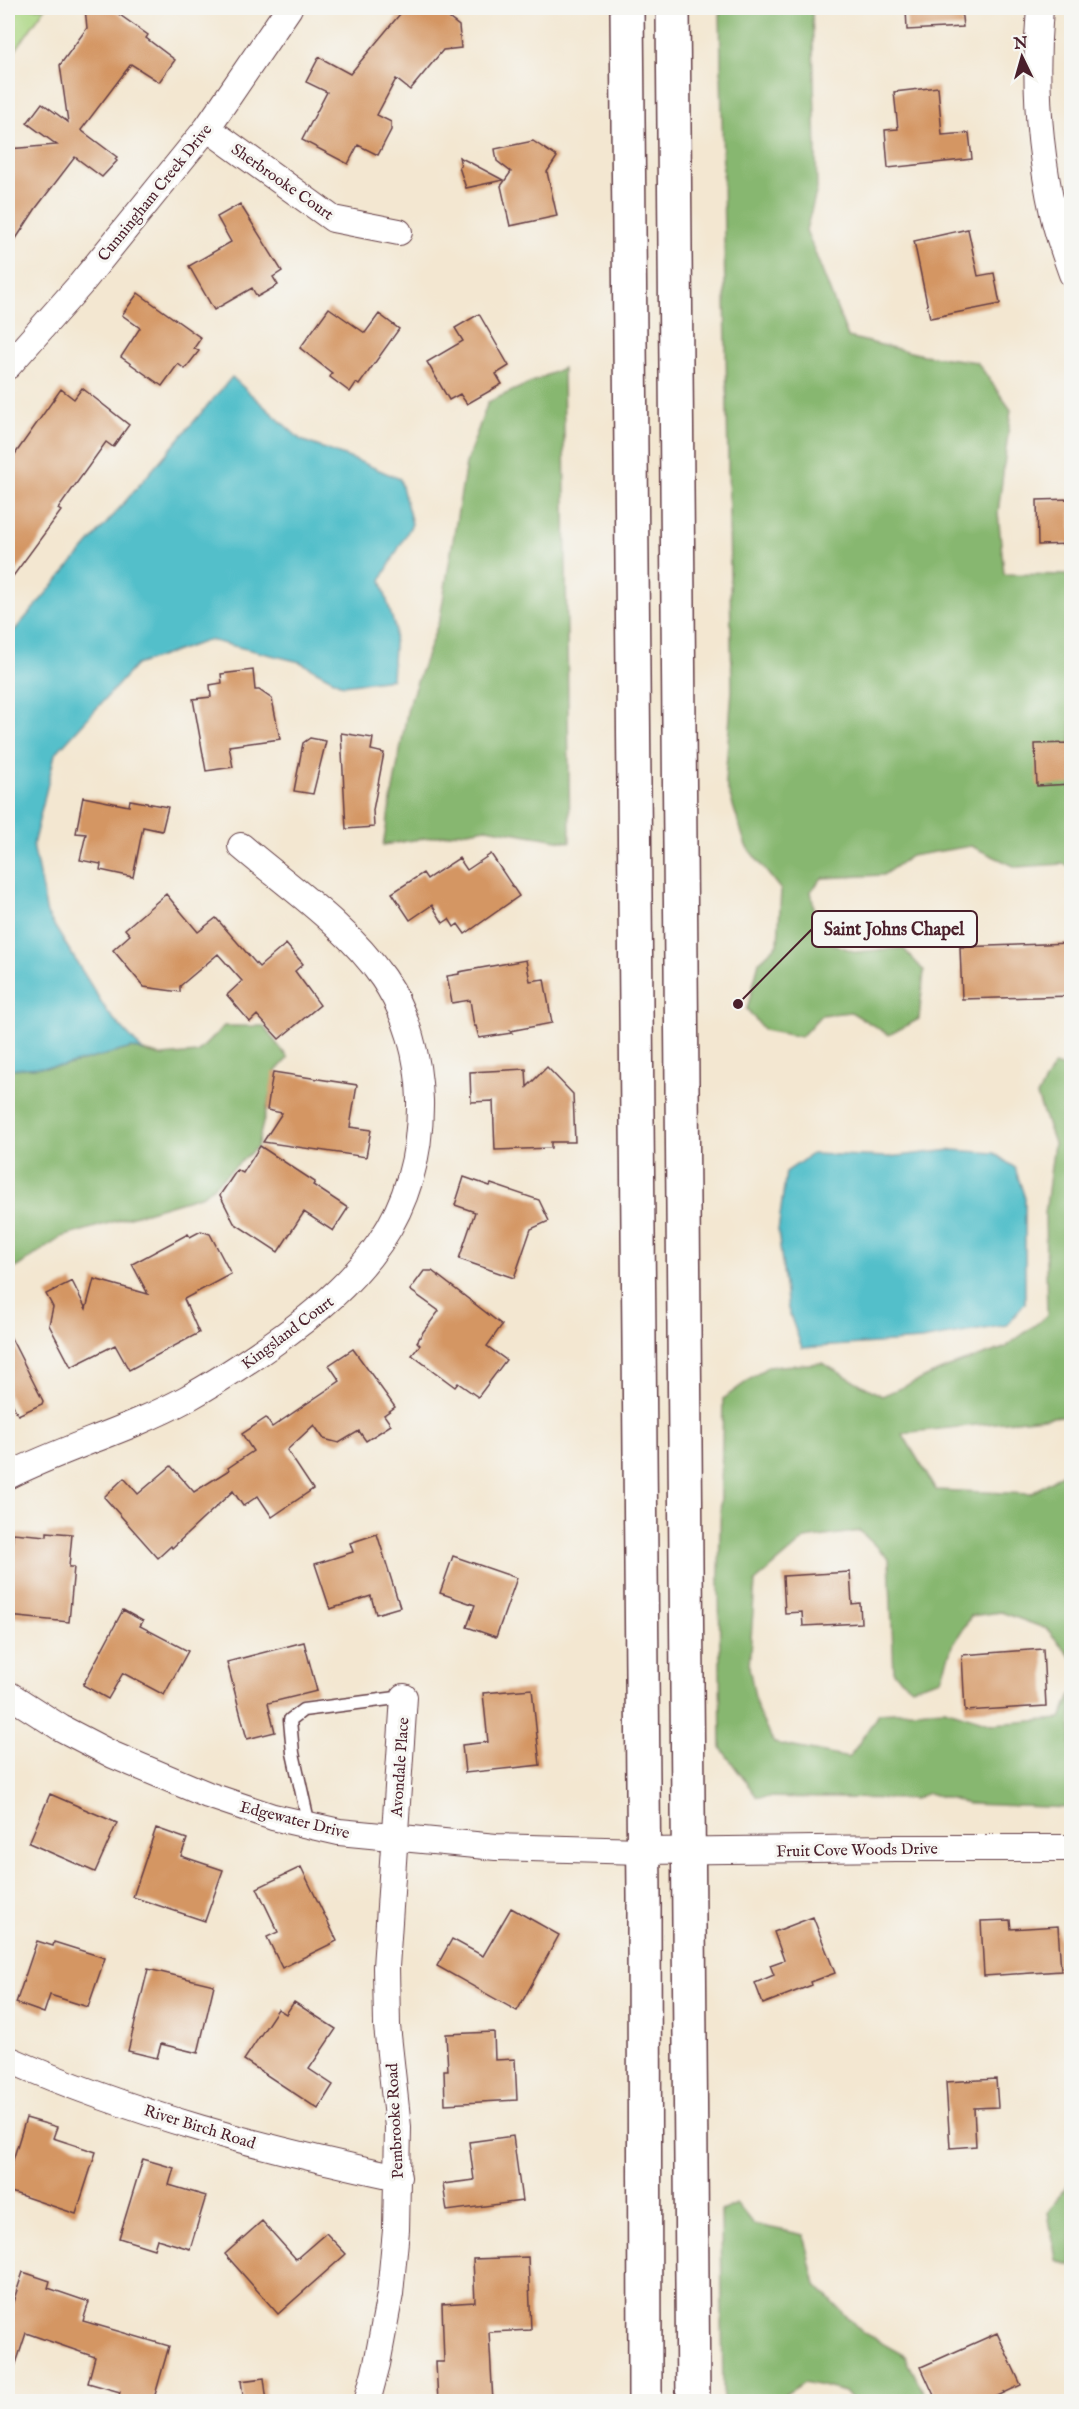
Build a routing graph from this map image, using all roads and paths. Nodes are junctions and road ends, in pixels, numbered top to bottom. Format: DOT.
graph roads {
  1 [pos="289,8"];
  2 [pos="627,8"];
  3 [pos="673,8"];
  4 [pos="1040,8"];
  5 [pos="207,128"];
  6 [pos="399,232"];
  7 [pos="1071,274"];
  8 [pos="8,366"];
  9 [pos="242,846"];
  10 [pos="634,912"];
  11 [pos="679,915"];
  12 [pos="8,1476"];
  13 [pos="8,1694"];
  14 [pos="404,1697"];
  15 [pos="309,1825"];
  16 [pos="394,1838"];
  17 [pos="1071,1848"];
  18 [pos="644,1851"];
  19 [pos="688,1852"];
  20 [pos="8,2059"];
  21 [pos="398,2177"];
  22 [pos="367,2402"];
  23 [pos="645,2402"];
  24 [pos="693,2402"];
  1 -- 5 [label="street, Cunningham Creek Drive"];
  2 -- 10 [label="main road"];
  3 -- 11 [label="main road"];
  4 -- 7 [label="street"];
  5 -- 6 [label="street, Sherbrooke Court"];
  5 -- 8 [label="street, Cunningham Creek Drive"];
  9 -- 12 [label="street, Kingsland Court"];
  10 -- 11 [label="main road"];
  10 -- 18 [label="main road"];
  11 -- 19 [label="main road"];
  13 -- 15 [label="street, Edgewater Drive"];
  14 -- 15 [label="lane"];
  14 -- 16 [label="street, Avondale Place"];
  15 -- 16 [label="street, Edgewater Drive"];
  16 -- 18 [label="street, Edgewater Drive"];
  16 -- 21 [label="street, Pembrooke Road"];
  17 -- 19 [label="street, Fruit Cove Woods Drive"];
  18 -- 19 [label="street, Fruit Cove Woods Drive"];
  18 -- 23 [label="main road"];
  19 -- 24 [label="main road"];
  20 -- 21 [label="street, River Birch Road"];
  21 -- 22 [label="street, Pembrooke Road"];
}
